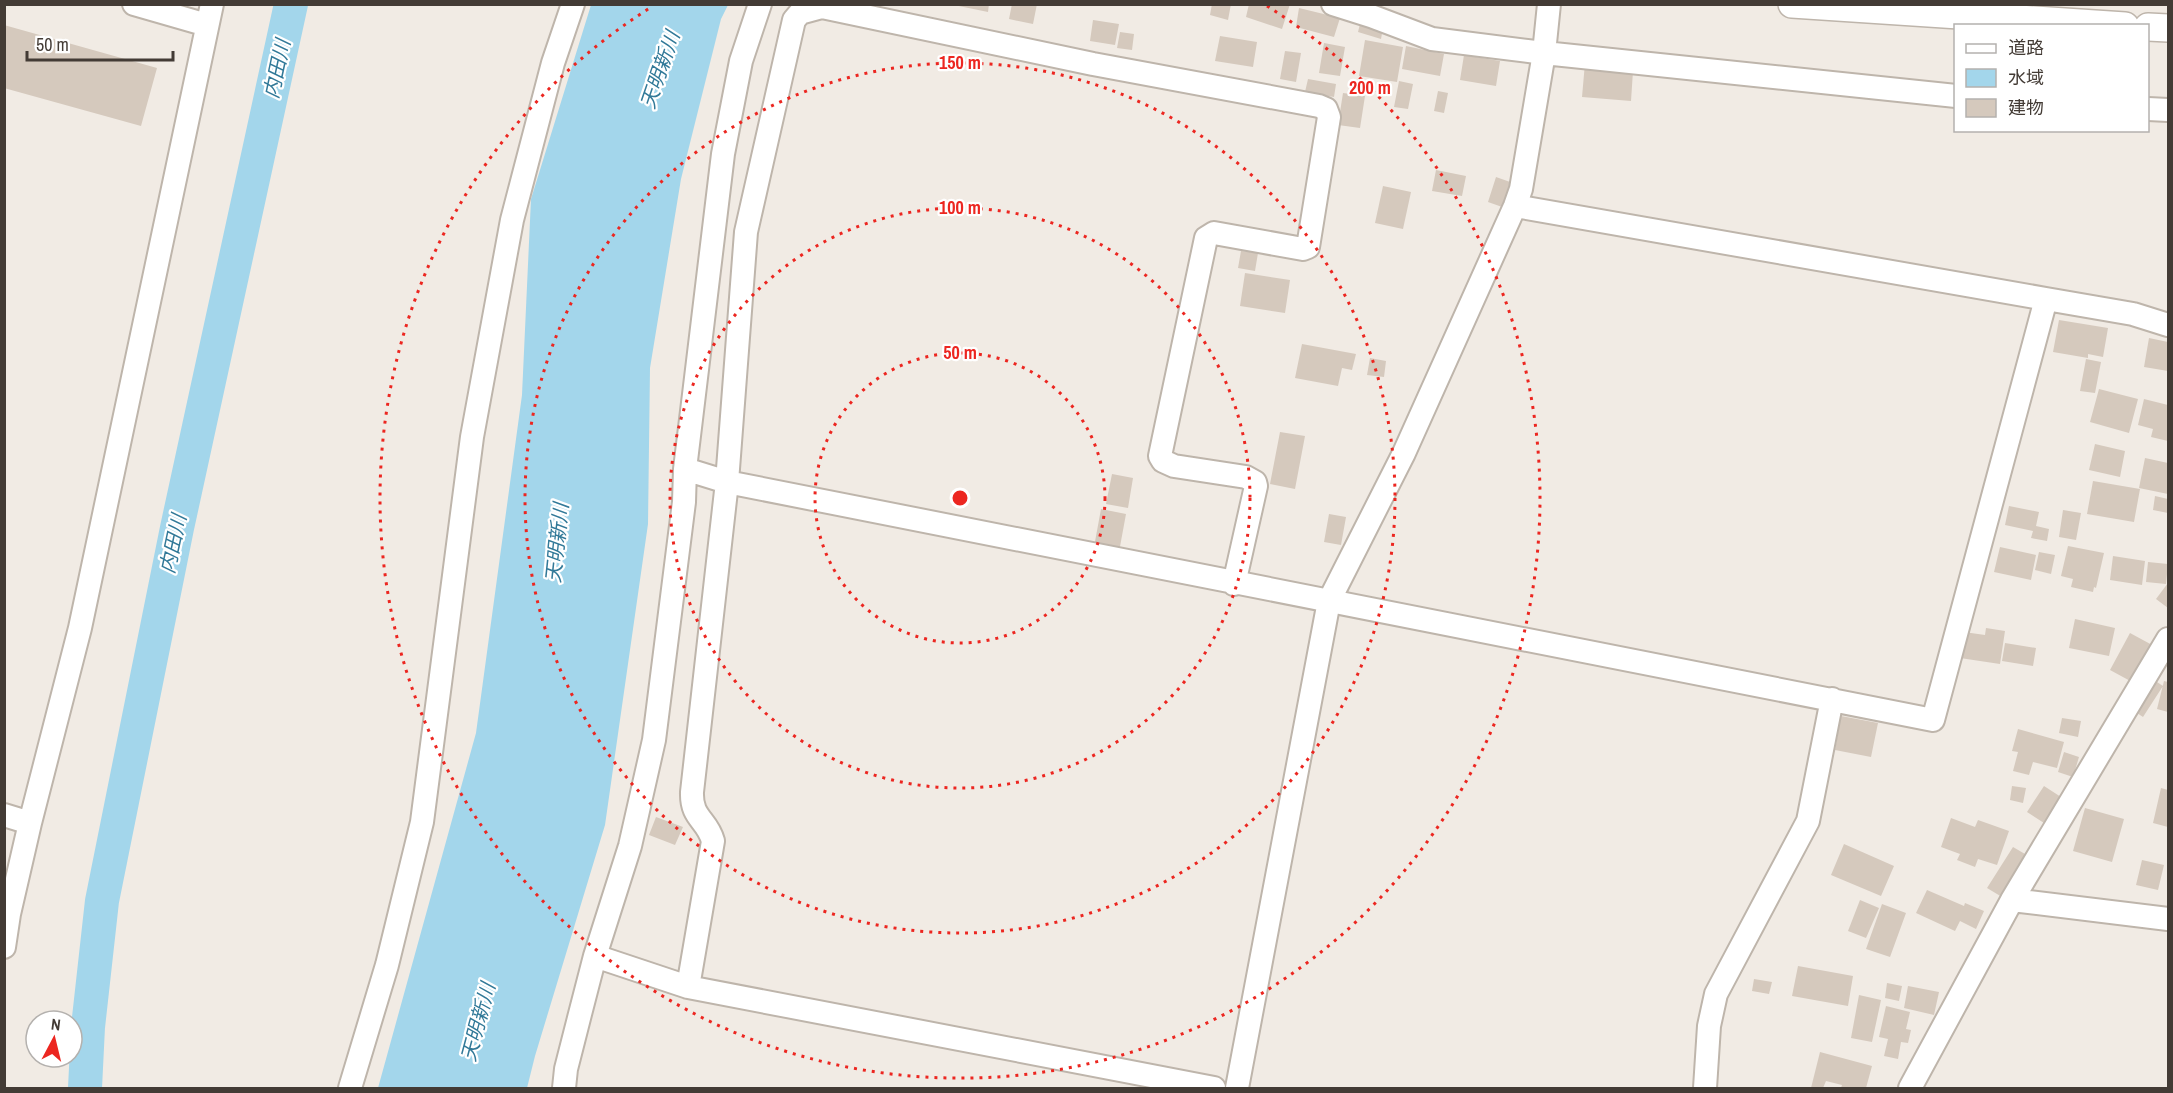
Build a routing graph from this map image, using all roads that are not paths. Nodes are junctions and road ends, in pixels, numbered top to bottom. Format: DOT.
graph roads {
  1 [pos="134,4"];
  2 [pos="573,4"];
  3 [pos="760,4"];
  4 [pos="1333,4"];
  5 [pos="1549,4"];
  6 [pos="1792,4"];
  7 [pos="210,15"];
  8 [pos="2095,24"];
  9 [pos="2149,27"];
  10 [pos="2169,28"];
  11 [pos="1544,50"];
  12 [pos="1954,96"];
  13 [pos="2149,109"];
  14 [pos="2169,110"];
  15 [pos="1515,206"];
  16 [pos="2046,299"];
  17 [pos="2169,325"];
  18 [pos="685,469"];
  19 [pos="727,482"];
  20 [pos="1234,584"];
  21 [pos="1329,601"];
  22 [pos="2169,639"];
  23 [pos="1832,699"];
  24 [pos="4,815"];
  25 [pos="30,823"];
  26 [pos="2013,900"];
  27 [pos="2169,918"];
  28 [pos="4,947"];
  29 [pos="595,956"];
  30 [pos="688,987"];
  31 [pos="350,1089"];
  32 [pos="564,1089"];
  33 [pos="1214,1089"];
  34 [pos="1237,1089"];
  35 [pos="1705,1089"];
  36 [pos="1910,1089"];
  1 -- 7 [label="street"];
  2 -- 31 [label="street"];
  3 -- 18 [label="street"];
  4 -- 11 [label="street"];
  5 -- 11 [label="street"];
  6 -- 8 [label="street"];
  7 -- 25 [label="street"];
  9 -- 10 [label="street"];
  11 -- 12 [label="street"];
  11 -- 15 [label="street"];
  13 -- 14 [label="street"];
  15 -- 16 [label="street"];
  15 -- 21 [label="street"];
  16 -- 17 [label="street"];
  16 -- 23 [label="street"];
  18 -- 19 [label="street"];
  18 -- 29 [label="street"];
  19 -- 20 [label="street"];
  19 -- 20 [label="street"];
  19 -- 30 [label="street"];
  20 -- 21 [label="street"];
  21 -- 23 [label="street"];
  21 -- 34 [label="street"];
  22 -- 26 [label="street"];
  23 -- 35 [label="street"];
  24 -- 25 [label="street"];
  25 -- 28 [label="street"];
  26 -- 27 [label="street"];
  26 -- 36 [label="street"];
  29 -- 30 [label="street"];
  29 -- 32 [label="street"];
  30 -- 33 [label="street"];
}
